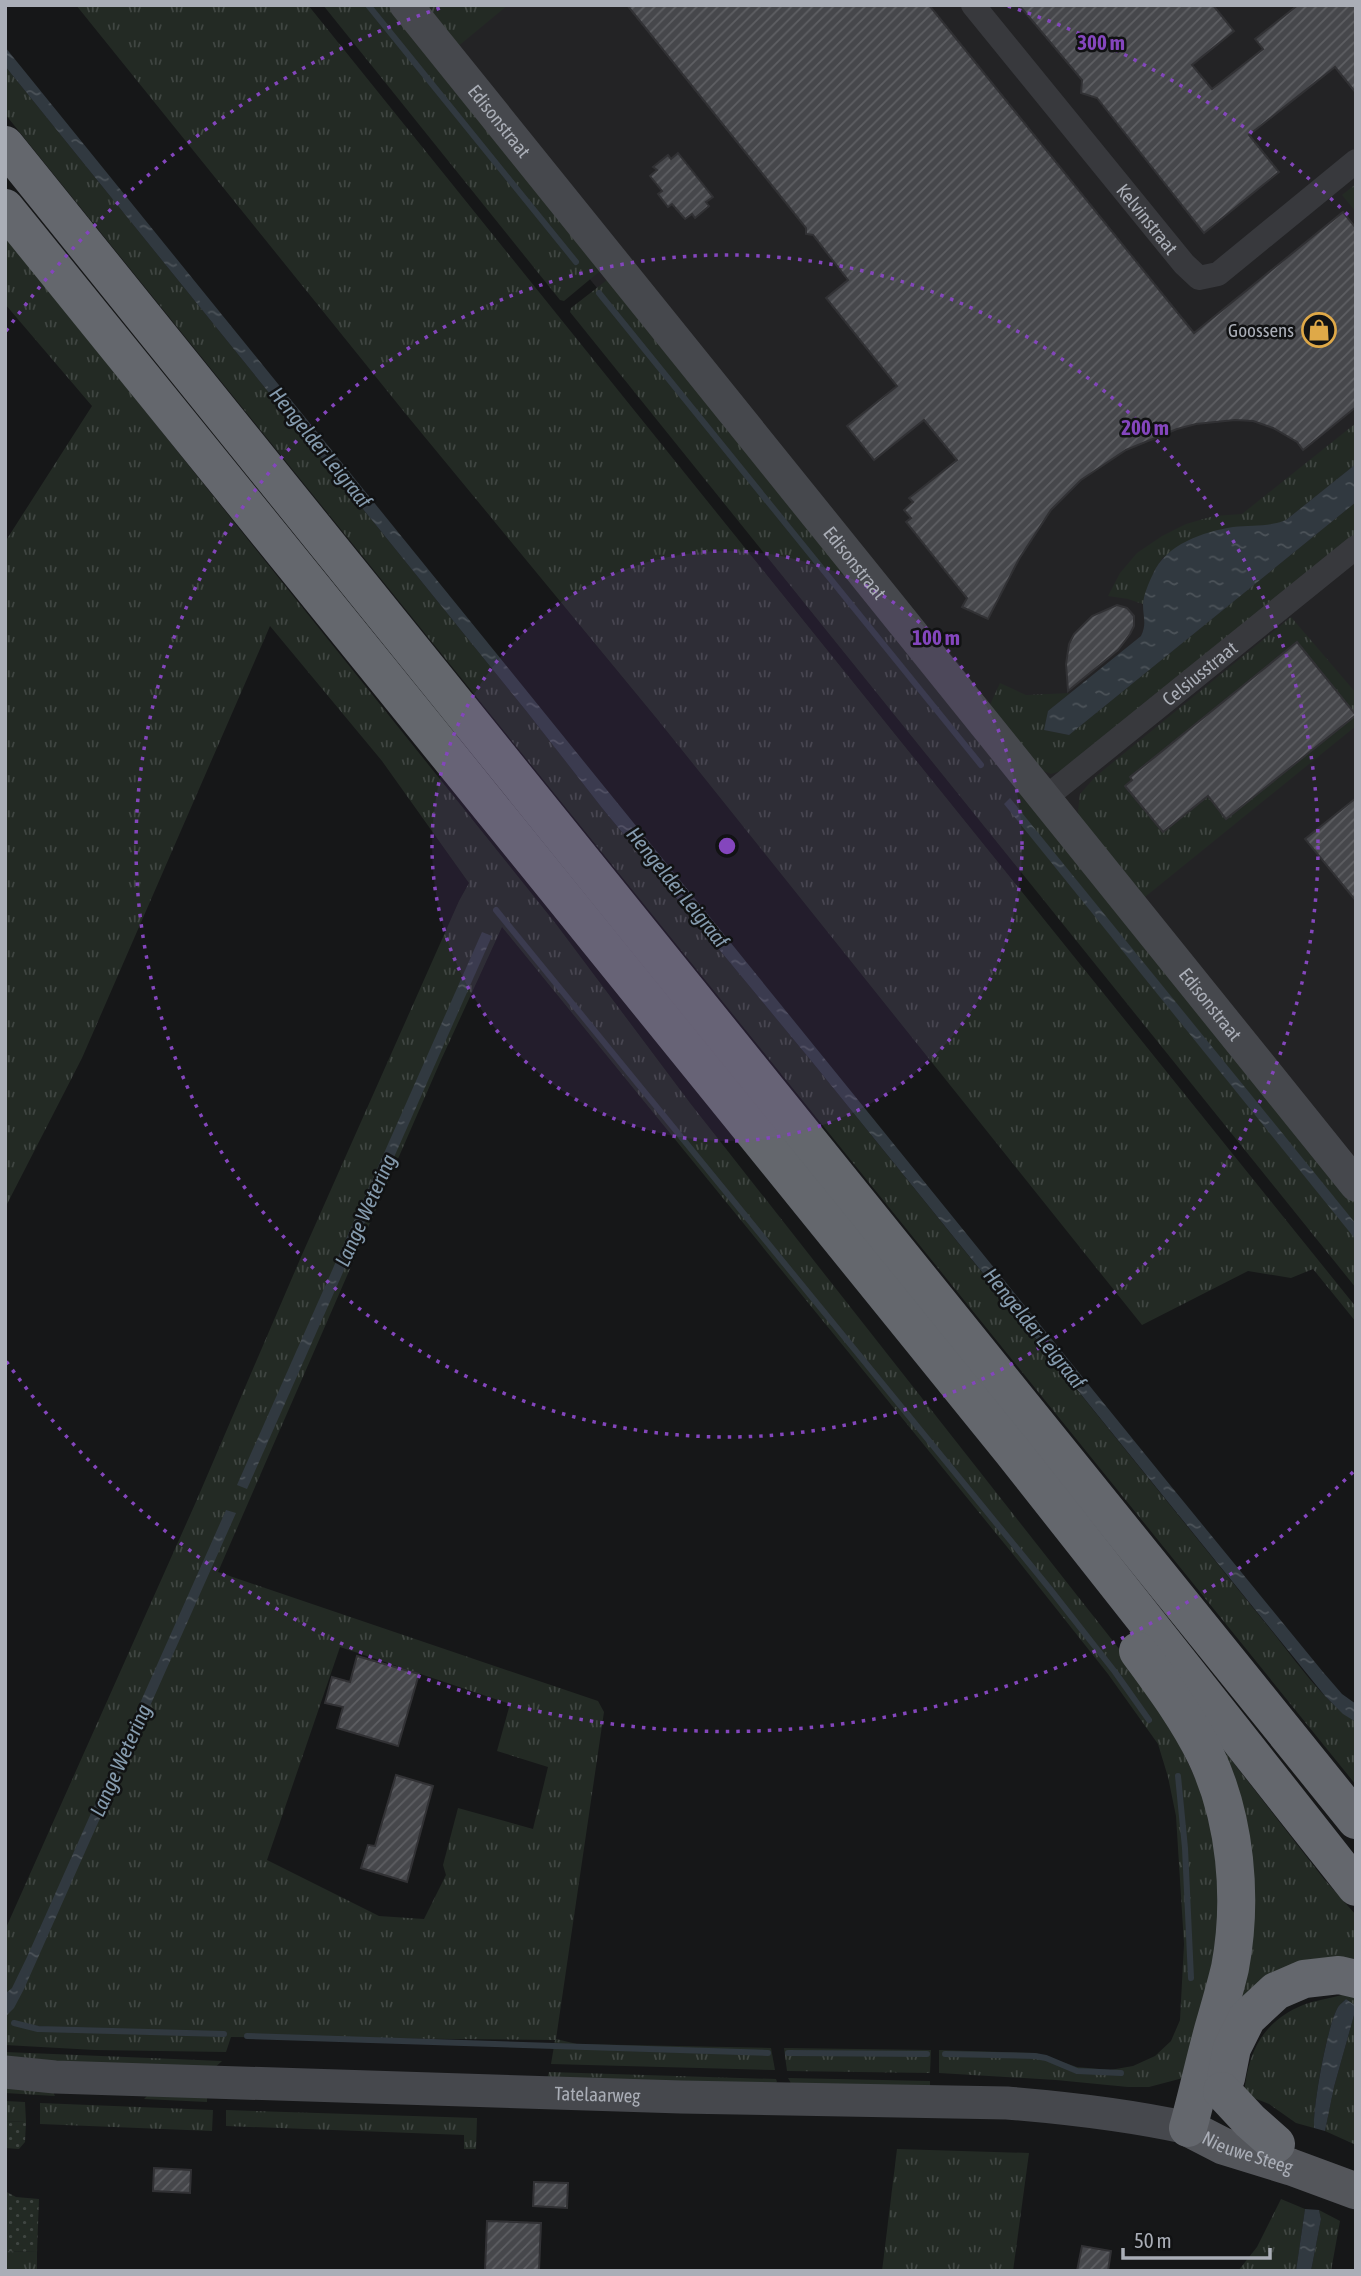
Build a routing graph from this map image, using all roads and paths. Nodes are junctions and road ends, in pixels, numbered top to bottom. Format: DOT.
graph roads {
  1 [pos="406,5"];
  2 [pos="973,5"];
  3 [pos="5,145"];
  4 [pos="1356,161"];
  5 [pos="5,208"];
  6 [pos="1356,547"];
  7 [pos="1044,799"];
  8 [pos="1356,1185"];
  9 [pos="1012,1451"];
  10 [pos="1356,1820"];
  11 [pos="1356,1887"];
  12 [pos="1356,1979"];
  13 [pos="5,2072"];
  14 [pos="1222,2091"];
  15 [pos="1188,2128"];
  16 [pos="1276,2144"];
  17 [pos="1356,2175"];
  18 [pos="1356,2191"];
  1 -- 7 [label="street, Edisonstraat"];
  2 -- 4 [label="street, Kelvinstraat"];
  3 -- 10 [label="highway"];
  5 -- 9 [label="highway"];
  6 -- 7 [label="street, Celsiusstraat"];
  7 -- 8 [label="street, Edisonstraat"];
  9 -- 11 [label="highway"];
  9 -- 15 [label="highway"];
  12 -- 14 [label="highway"];
  13 -- 15 [label="street, Tatelaarweg"];
  14 -- 15 [label="highway"];
  14 -- 16 [label="highway"];
  15 -- 16 [label="main road, Nieuwe Steeg"];
  15 -- 18 [label="main road, Nieuwe Steeg"];
  16 -- 17 [label="main road, Nieuwe Steeg"];
}
